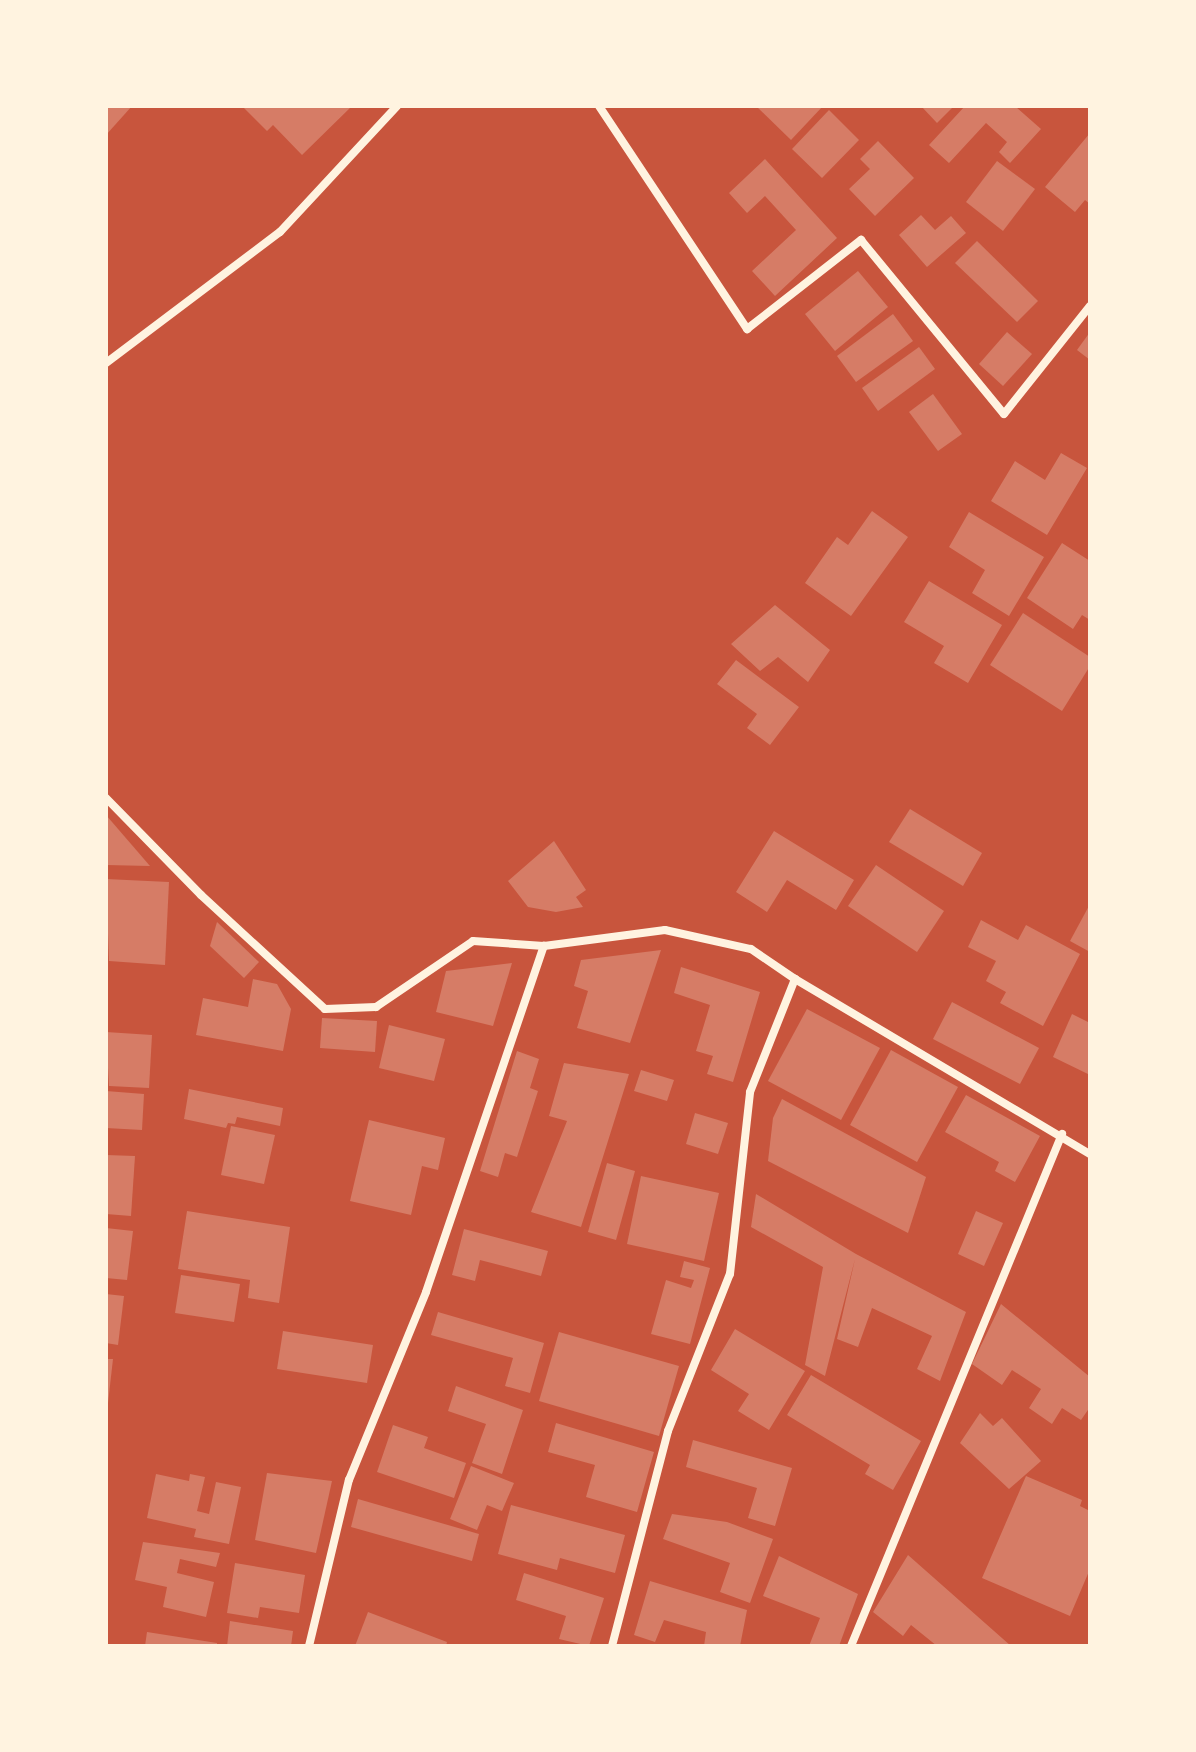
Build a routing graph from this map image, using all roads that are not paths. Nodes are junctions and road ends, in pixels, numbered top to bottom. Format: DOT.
graph roads {
  1 [pos="397,106"];
  2 [pos="599,106"];
  3 [pos="1090,306"];
  4 [pos="106,363"];
  5 [pos="106,798"];
  6 [pos="544,946"];
  7 [pos="795,979"];
  8 [pos="1062,1134"];
  9 [pos="1090,1154"];
  10 [pos="309,1646"];
  11 [pos="612,1646"];
  12 [pos="851,1646"];
  1 -- 4 [label="street"];
  2 -- 3 [label="street"];
  5 -- 6 [label="street"];
  6 -- 7 [label="street"];
  6 -- 10 [label="street"];
  7 -- 8 [label="street"];
  7 -- 11 [label="street"];
  8 -- 9 [label="street"];
  8 -- 12 [label="street"];
}
